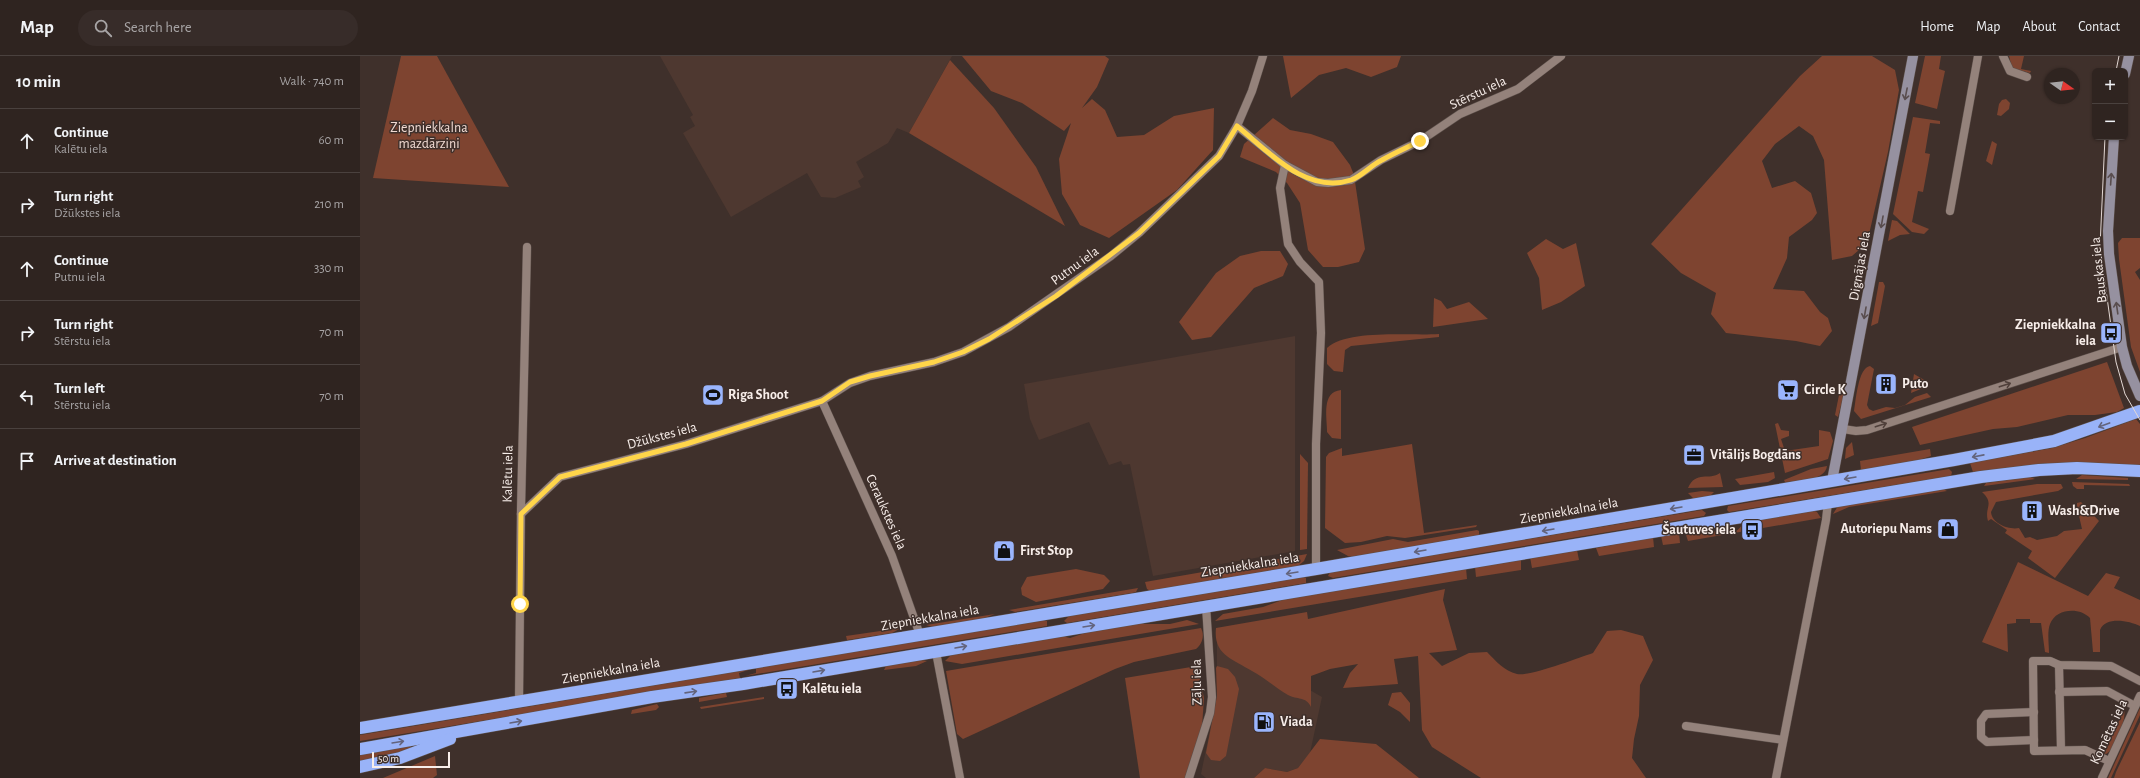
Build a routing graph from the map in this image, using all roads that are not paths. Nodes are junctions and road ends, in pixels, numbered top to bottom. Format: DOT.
graph roads {
  1 [pos="1263,56"];
  2 [pos="1562,56"];
  3 [pos="1913,56"];
  4 [pos="1978,56"];
  5 [pos="2003,56"];
  6 [pos="2129,56"];
  7 [pos="2126,68"];
  8 [pos="2027,77"];
  9 [pos="1237,126"];
  10 [pos="2114,140"];
  11 [pos="1285,165"];
  12 [pos="1950,212"];
  13 [pos="527,247"];
  14 [pos="2122,347"];
  15 [pos="2140,396"];
  16 [pos="822,401"];
  17 [pos="2140,411"];
  18 [pos="1843,428"];
  19 [pos="1954,460"];
  20 [pos="2140,471"];
  21 [pos="1958,480"];
  22 [pos="1832,481"];
  23 [pos="1715,501"];
  24 [pos="1828,502"];
  25 [pos="521,514"];
  26 [pos="1719,519"];
  27 [pos="1316,569"];
  28 [pos="1308,589"];
  29 [pos="1206,606"];
  30 [pos="1060,611"];
  31 [pos="1061,630"];
  32 [pos="920,635"];
  33 [pos="936,652"];
  34 [pos="2059,665"];
  35 [pos="2140,681"];
  36 [pos="2059,692"];
  37 [pos="2140,696"];
  38 [pos="519,701"];
  39 [pos="2135,706"];
  40 [pos="2034,712"];
  41 [pos="1686,726"];
  42 [pos="360,728"];
  43 [pos="478,729"];
  44 [pos="1783,740"];
  45 [pos="2034,740"];
  46 [pos="360,748"];
  47 [pos="2061,750"];
  48 [pos="2109,761"];
  49 [pos="360,767"];
  50 [pos="960,778"];
  51 [pos="1189,778"];
  52 [pos="1776,778"];
  53 [pos="2102,778"];
  1 -- 9 [label="street, Putnu iela"];
  2 -- 11 [label="street, Stērstu iela"];
  3 -- 18 [label="main road, Dignājas iela, one-way"];
  4 -- 12 [label="street"];
  5 -- 8 [label="street"];
  6 -- 7 [label="main road"];
  9 -- 11 [label="street, Stērstu iela"];
  9 -- 16 [label="street, Putnu iela"];
  14 -- 10 [label="main road, Bauskas iela, one-way"];
  11 -- 27 [label="street"];
  13 -- 25 [label="street, Kalētu iela"];
  14 -- 15 [label="main road, Bauskas iela"];
  18 -- 14 [label="street, one-way"];
  16 -- 25 [label="street, Džūkstes iela"];
  16 -- 32 [label="street, Ceraukstes iela"];
  17 -- 19 [label="highway, Ziepniekkalna iela, one-way"];
  18 -- 22 [label="main road, Dignājas iela"];
  19 -- 21 [label="highway"];
  19 -- 22 [label="highway, Ziepniekkalna iela, one-way"];
  20 -- 21 [label="highway"];
  21 -- 24 [label="highway"];
  22 -- 23 [label="highway, Ziepniekkalna iela"];
  23 -- 26 [label="highway"];
  23 -- 27 [label="highway, Ziepniekkalna iela, one-way"];
  24 -- 26 [label="highway"];
  24 -- 44 [label="street"];
  25 -- 38 [label="street, Kalētu iela"];
  26 -- 28 [label="highway"];
  27 -- 28 [label="highway"];
  27 -- 30 [label="highway, Ziepniekkalna iela, one-way"];
  28 -- 29 [label="highway"];
  31 -- 29 [label="highway, one-way"];
  29 -- 51 [label="street, Zāļu iela"];
  30 -- 31 [label="highway"];
  30 -- 32 [label="highway, Ziepniekkalna iela"];
  33 -- 31 [label="highway, one-way"];
  32 -- 38 [label="highway, Ziepniekkalna iela"];
  43 -- 33 [label="highway, one-way"];
  33 -- 50 [label="street"];
  34 -- 35 [label="street"];
  34 -- 36 [label="street"];
  34 -- 40 [label="street"];
  36 -- 39 [label="street"];
  36 -- 47 [label="street"];
  37 -- 39 [label="street, Komētas iela"];
  38 -- 42 [label="highway, Ziepniekkalna iela"];
  39 -- 48 [label="street, Komētas iela"];
  40 -- 45 [label="street"];
  40 -- 45 [label="street"];
  41 -- 44 [label="street"];
  46 -- 43 [label="highway, one-way"];
  43 -- 49 [label="highway"];
  44 -- 52 [label="street"];
  45 -- 47 [label="street"];
  47 -- 48 [label="street"];
  48 -- 53 [label="street, Komētas iela"];
}
